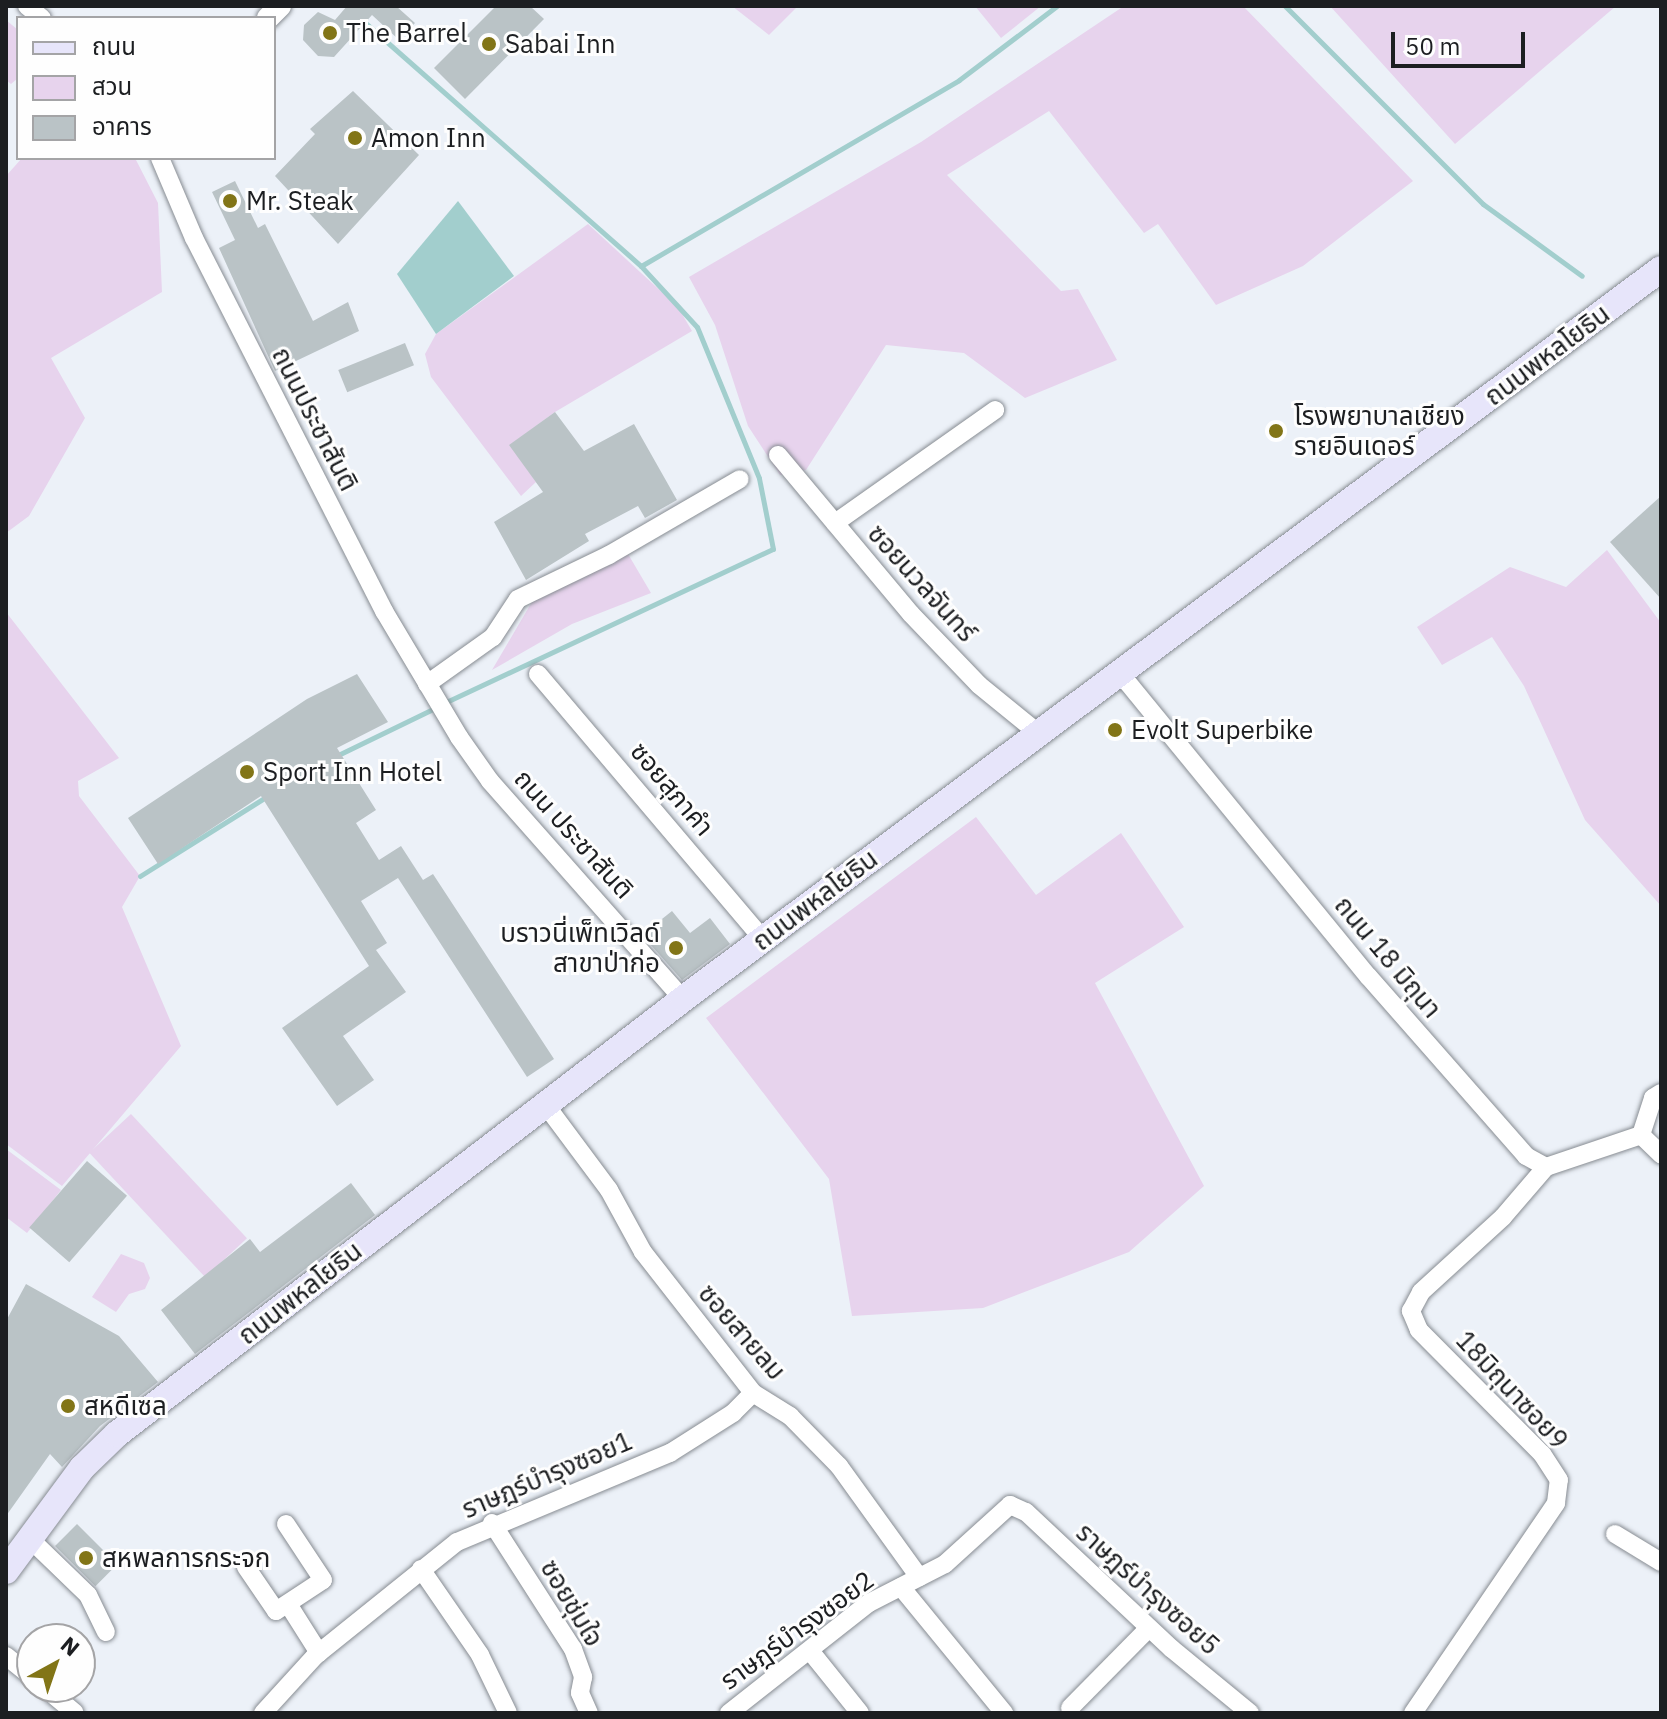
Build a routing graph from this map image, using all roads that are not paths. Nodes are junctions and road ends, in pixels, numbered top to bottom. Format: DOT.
graph roads {
  1 [pos="161,160"];
  2 [pos="1661,269"];
  3 [pos="995,410"];
  4 [pos="778,455"];
  5 [pos="740,479"];
  6 [pos="835,523"];
  7 [pos="1119,672"];
  8 [pos="538,674"];
  9 [pos="436,698"];
  10 [pos="1038,733"];
  11 [pos="763,939"];
  12 [pos="683,999"];
  13 [pos="1661,1093"];
  14 [pos="545,1104"];
  15 [pos="1641,1135"];
  16 [pos="1661,1154"];
  17 [pos="1546,1167"];
  18 [pos="753,1393"];
  19 [pos="1010,1505"];
  20 [pos="492,1523"];
  21 [pos="286,1524"];
  22 [pos="1615,1534"];
  23 [pos="29,1538"];
  24 [pos="1661,1562"];
  25 [pos="8,1565"];
  26 [pos="246,1567"];
  27 [pos="421,1569"];
  28 [pos="919,1577"];
  29 [pos="901,1587"];
  30 [pos="288,1604"];
  31 [pos="1149,1628"];
  32 [pos="106,1632"];
  33 [pos="811,1652"];
  34 [pos="319,1653"];
  35 [pos="1070,1708"];
  36 [pos="263,1713"];
  37 [pos="508,1713"];
  38 [pos="589,1713"];
  39 [pos="729,1713"];
  40 [pos="860,1713"];
  41 [pos="1004,1713"];
  42 [pos="1250,1713"];
  43 [pos="1413,1713"];
  1 -- 9 [label="street, ถนนประชาสันติ"];
  2 -- 7 [label="main road, ถนนพหลโยธิน"];
  3 -- 6 [label="street"];
  4 -- 6 [label="street, ซอยนวลจันทร์"];
  5 -- 9 [label="street"];
  6 -- 10 [label="street, ซอยนวลจันทร์"];
  7 -- 10 [label="main road, ถนนพหลโยธิน"];
  7 -- 17 [label="street, ถนน 18 มิถุนา"];
  8 -- 11 [label="street, ซอยสุภาคำ"];
  9 -- 12 [label="street, ถนน ประชาสันติ"];
  10 -- 11 [label="main road, ถนนพหลโยธิน"];
  11 -- 12 [label="main road, ถนนพหลโยธิน"];
  12 -- 14 [label="main road, ถนนพหลโยธิน"];
  13 -- 15 [label="street"];
  14 -- 18 [label="street, ซอยสายลม"];
  14 -- 23 [label="main road, ถนนพหลโยธิน"];
  15 -- 16 [label="street"];
  15 -- 17 [label="street"];
  17 -- 43 [label="street, 18มิถุนาซอย9"];
  18 -- 20 [label="street, ราษฎร์บำรุงซอย1"];
  18 -- 28 [label="street, ซอยสายลม"];
  19 -- 28 [label="street, ราษฎร์บำรุงซอย2"];
  19 -- 31 [label="street, ราษฎร์บำรุงซอย5"];
  20 -- 27 [label="street, ราษฎร์บำรุงซอย1"];
  20 -- 38 [label="street, ซอยชุ่มใจ"];
  21 -- 30 [label="street"];
  22 -- 24 [label="street"];
  23 -- 25 [label="main road, ถนนพหลโยธิน"];
  23 -- 32 [label="street"];
  26 -- 30 [label="street"];
  27 -- 34 [label="street, ราษฎร์บำรุงซอย1"];
  27 -- 37 [label="street"];
  28 -- 29 [label="street, ราษฎร์บำรุงซอย2"];
  29 -- 33 [label="street, ราษฎร์บำรุงซอย2"];
  29 -- 41 [label="street"];
  30 -- 34 [label="street"];
  31 -- 35 [label="street"];
  31 -- 42 [label="street, ราษฎร์บำรุงซอย5"];
  33 -- 39 [label="street, ราษฎร์บำรุงซอย2"];
  33 -- 40 [label="street"];
  34 -- 36 [label="street, ราษฎร์บำรุงซอย1"];
}
